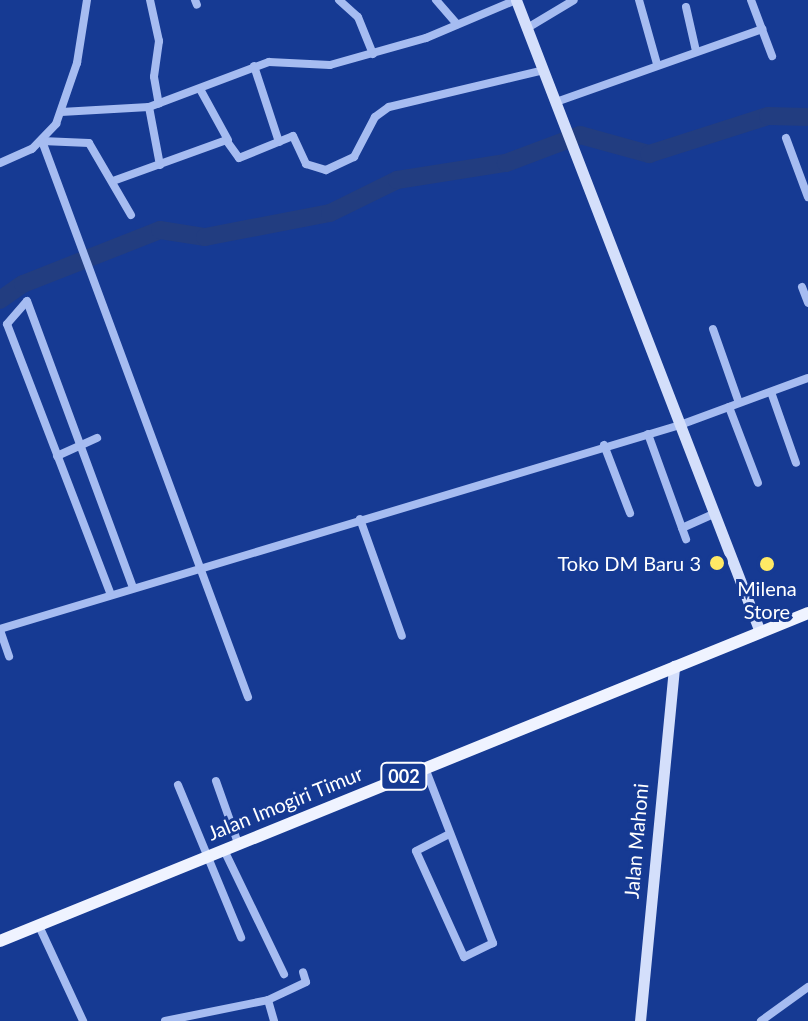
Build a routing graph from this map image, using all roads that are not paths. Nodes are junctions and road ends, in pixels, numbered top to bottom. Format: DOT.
graph roads {
  1 [pos="87,0"];
  2 [pos="150,0"];
  3 [pos="339,0"];
  4 [pos="436,0"];
  5 [pos="516,0"];
  6 [pos="574,0"];
  7 [pos="639,0"];
  8 [pos="751,0"];
  9 [pos="686,7"];
  10 [pos="457,24"];
  11 [pos="529,27"];
  12 [pos="762,29"];
  13 [pos="696,51"];
  14 [pos="373,54"];
  15 [pos="772,56"];
  16 [pos="657,64"];
  17 [pos="254,66"];
  18 [pos="544,70"];
  19 [pos="200,89"];
  20 [pos="556,102"];
  21 [pos="159,104"];
  22 [pos="149,107"];
  23 [pos="61,112"];
  24 [pos="786,138"];
  25 [pos="228,140"];
  26 [pos="42,141"];
  27 [pos="279,142"];
  28 [pos="0,163"];
  29 [pos="160,165"];
  30 [pos="113,181"];
  31 [pos="808,197"];
  32 [pos="131,215"];
  33 [pos="802,287"];
  34 [pos="808,303"];
  35 [pos="713,329"];
  36 [pos="808,378"];
  37 [pos="771,392"];
  38 [pos="739,403"];
  39 [pos="729,407"];
  40 [pos="680,425"];
  41 [pos="648,434"];
  42 [pos="97,438"];
  43 [pos="604,445"];
  44 [pos="80,446"];
  45 [pos="57,456"];
  46 [pos="796,463"];
  47 [pos="758,483"];
  48 [pos="630,513"];
  49 [pos="714,514"];
  50 [pos="360,519"];
  51 [pos="682,528"];
  52 [pos="686,539"];
  53 [pos="199,568"];
  54 [pos="133,588"];
  55 [pos="111,595"];
  56 [pos="808,613"];
  57 [pos="0,629"];
  58 [pos="760,632"];
  59 [pos="402,636"];
  60 [pos="9,656"];
  61 [pos="674,666"];
  62 [pos="248,697"];
  63 [pos="425,768"];
  64 [pos="216,781"];
  65 [pos="178,785"];
  66 [pos="450,834"];
  67 [pos="238,843"];
  68 [pos="224,850"];
  69 [pos="206,857"];
  70 [pos="39,926"];
  71 [pos="241,937"];
  72 [pos="0,941"];
  73 [pos="303,972"];
  74 [pos="284,974"];
  75 [pos="808,987"];
  76 [pos="268,1000"];
  77 [pos="211,1017"];
  78 [pos="83,1021"];
  79 [pos="165,1021"];
  80 [pos="274,1021"];
  81 [pos="640,1021"];
  82 [pos="761,1021"];
  1 -- 23 [label="street"];
  2 -- 21 [label="street"];
  3 -- 14 [label="street"];
  4 -- 10 [label="street"];
  5 -- 10 [label="street"];
  5 -- 11 [label="street"];
  6 -- 11 [label="street"];
  7 -- 16 [label="street"];
  8 -- 12 [label="street"];
  9 -- 13 [label="street"];
  10 -- 14 [label="street"];
  11 -- 18 [label="street"];
  12 -- 13 [label="street"];
  12 -- 15 [label="street"];
  13 -- 16 [label="street"];
  14 -- 17 [label="street"];
  16 -- 20 [label="street"];
  17 -- 19 [label="street"];
  17 -- 27 [label="street"];
  18 -- 20 [label="street"];
  18 -- 27 [label="street"];
  19 -- 21 [label="street"];
  19 -- 25 [label="street"];
  20 -- 40 [label="street"];
  21 -- 22 [label="street"];
  22 -- 23 [label="street"];
  22 -- 29 [label="street"];
  23 -- 26 [label="street"];
  24 -- 31 [label="street"];
  25 -- 27 [label="street"];
  25 -- 29 [label="street"];
  26 -- 28 [label="street"];
  26 -- 30 [label="street"];
  26 -- 53 [label="street"];
  29 -- 30 [label="street"];
  30 -- 32 [label="street"];
  33 -- 34 [label="street"];
  35 -- 38 [label="street"];
  36 -- 37 [label="street"];
  37 -- 38 [label="street"];
  37 -- 46 [label="street"];
  38 -- 39 [label="street"];
  39 -- 40 [label="street"];
  39 -- 47 [label="street"];
  40 -- 41 [label="street"];
  40 -- 49 [label="street"];
  41 -- 43 [label="street"];
  41 -- 51 [label="street"];
  42 -- 44 [label="street"];
  43 -- 48 [label="street"];
  43 -- 50 [label="street"];
  44 -- 45 [label="street"];
  44 -- 45 [label="street"];
  44 -- 54 [label="street"];
  45 -- 55 [label="street"];
  49 -- 51 [label="street"];
  49 -- 58 [label="street"];
  50 -- 53 [label="street"];
  50 -- 59 [label="street"];
  51 -- 52 [label="street"];
  53 -- 54 [label="street"];
  53 -- 62 [label="street"];
  54 -- 55 [label="street"];
  55 -- 57 [label="street"];
  56 -- 58 [label="main road, Jalan Imogiri Timur / 002"];
  57 -- 60 [label="street"];
  58 -- 61 [label="main road, Jalan Imogiri Timur / 002"];
  61 -- 63 [label="main road, Jalan Imogiri Timur / 002"];
  61 -- 81 [label="street, Jalan Mahoni"];
  63 -- 66 [label="street"];
  63 -- 67 [label="main road, Jalan Imogiri Timur / 002"];
  64 -- 67 [label="street"];
  65 -- 69 [label="street"];
  66 -- 66 [label="street"];
  67 -- 68 [label="main road, Jalan Imogiri Timur / 002"];
  68 -- 69 [label="main road, Jalan Imogiri Timur / 002"];
  68 -- 74 [label="street"];
  69 -- 70 [label="main road, Jalan Imogiri Timur / 002"];
  69 -- 71 [label="street"];
  70 -- 72 [label="main road, Jalan Imogiri Timur / 002"];
  70 -- 78 [label="street"];
  73 -- 76 [label="street"];
  75 -- 82 [label="street"];
  76 -- 77 [label="street"];
  76 -- 80 [label="street"];
  77 -- 79 [label="street"];
}
